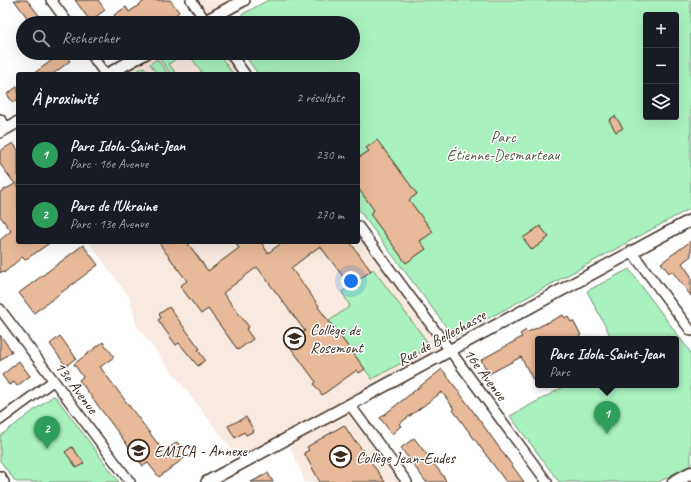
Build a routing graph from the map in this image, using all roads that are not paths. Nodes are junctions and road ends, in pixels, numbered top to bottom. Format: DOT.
graph roads {
  1 [pos="51,0"];
  2 [pos="191,0"];
  3 [pos="244,0"];
  4 [pos="63,16"];
  5 [pos="201,16"];
  6 [pos="216,16"];
  7 [pos="95,60"];
  8 [pos="133,60"];
  9 [pos="235,60"];
  10 [pos="104,72"];
  11 [pos="110,72"];
  12 [pos="244,72"];
  13 [pos="0,119"];
  14 [pos="16,123"];
  15 [pos="4,130"];
  16 [pos="691,220"];
  17 [pos="360,229"];
  18 [pos="631,251"];
  19 [pos="0,309"];
  20 [pos="691,332"];
  21 [pos="450,351"];
  22 [pos="53,381"];
  23 [pos="350,405"];
  24 [pos="0,420"];
  25 [pos="691,473"];
  26 [pos="0,476"];
  27 [pos="4,482"];
  28 [pos="130,482"];
  29 [pos="207,482"];
  30 [pos="407,482"];
  31 [pos="547,482"];
  32 [pos="674,482"];
  1 -- 4 [label="street"];
  2 -- 5 [label="street"];
  3 -- 6 [label="street"];
  7 -- 10 [label="street"];
  8 -- 11 [label="street"];
  9 -- 12 [label="street"];
  13 -- 15 [label="street"];
  14 -- 15 [label="street"];
  16 -- 18 [label="street, Rue de Bellechasse"];
  17 -- 21 [label="street, 16e Avenue"];
  18 -- 20 [label="street"];
  18 -- 21 [label="street, Rue de Bellechasse"];
  19 -- 22 [label="street, 13e Avenue"];
  21 -- 23 [label="street, Rue de Bellechasse"];
  21 -- 31 [label="street, 16e Avenue"];
  22 -- 24 [label="street"];
  22 -- 28 [label="street, 13e Avenue"];
  23 -- 29 [label="street, Rue de Bellechasse"];
  23 -- 30 [label="street"];
  25 -- 32 [label="main road"];
  26 -- 27 [label="street"];
}
